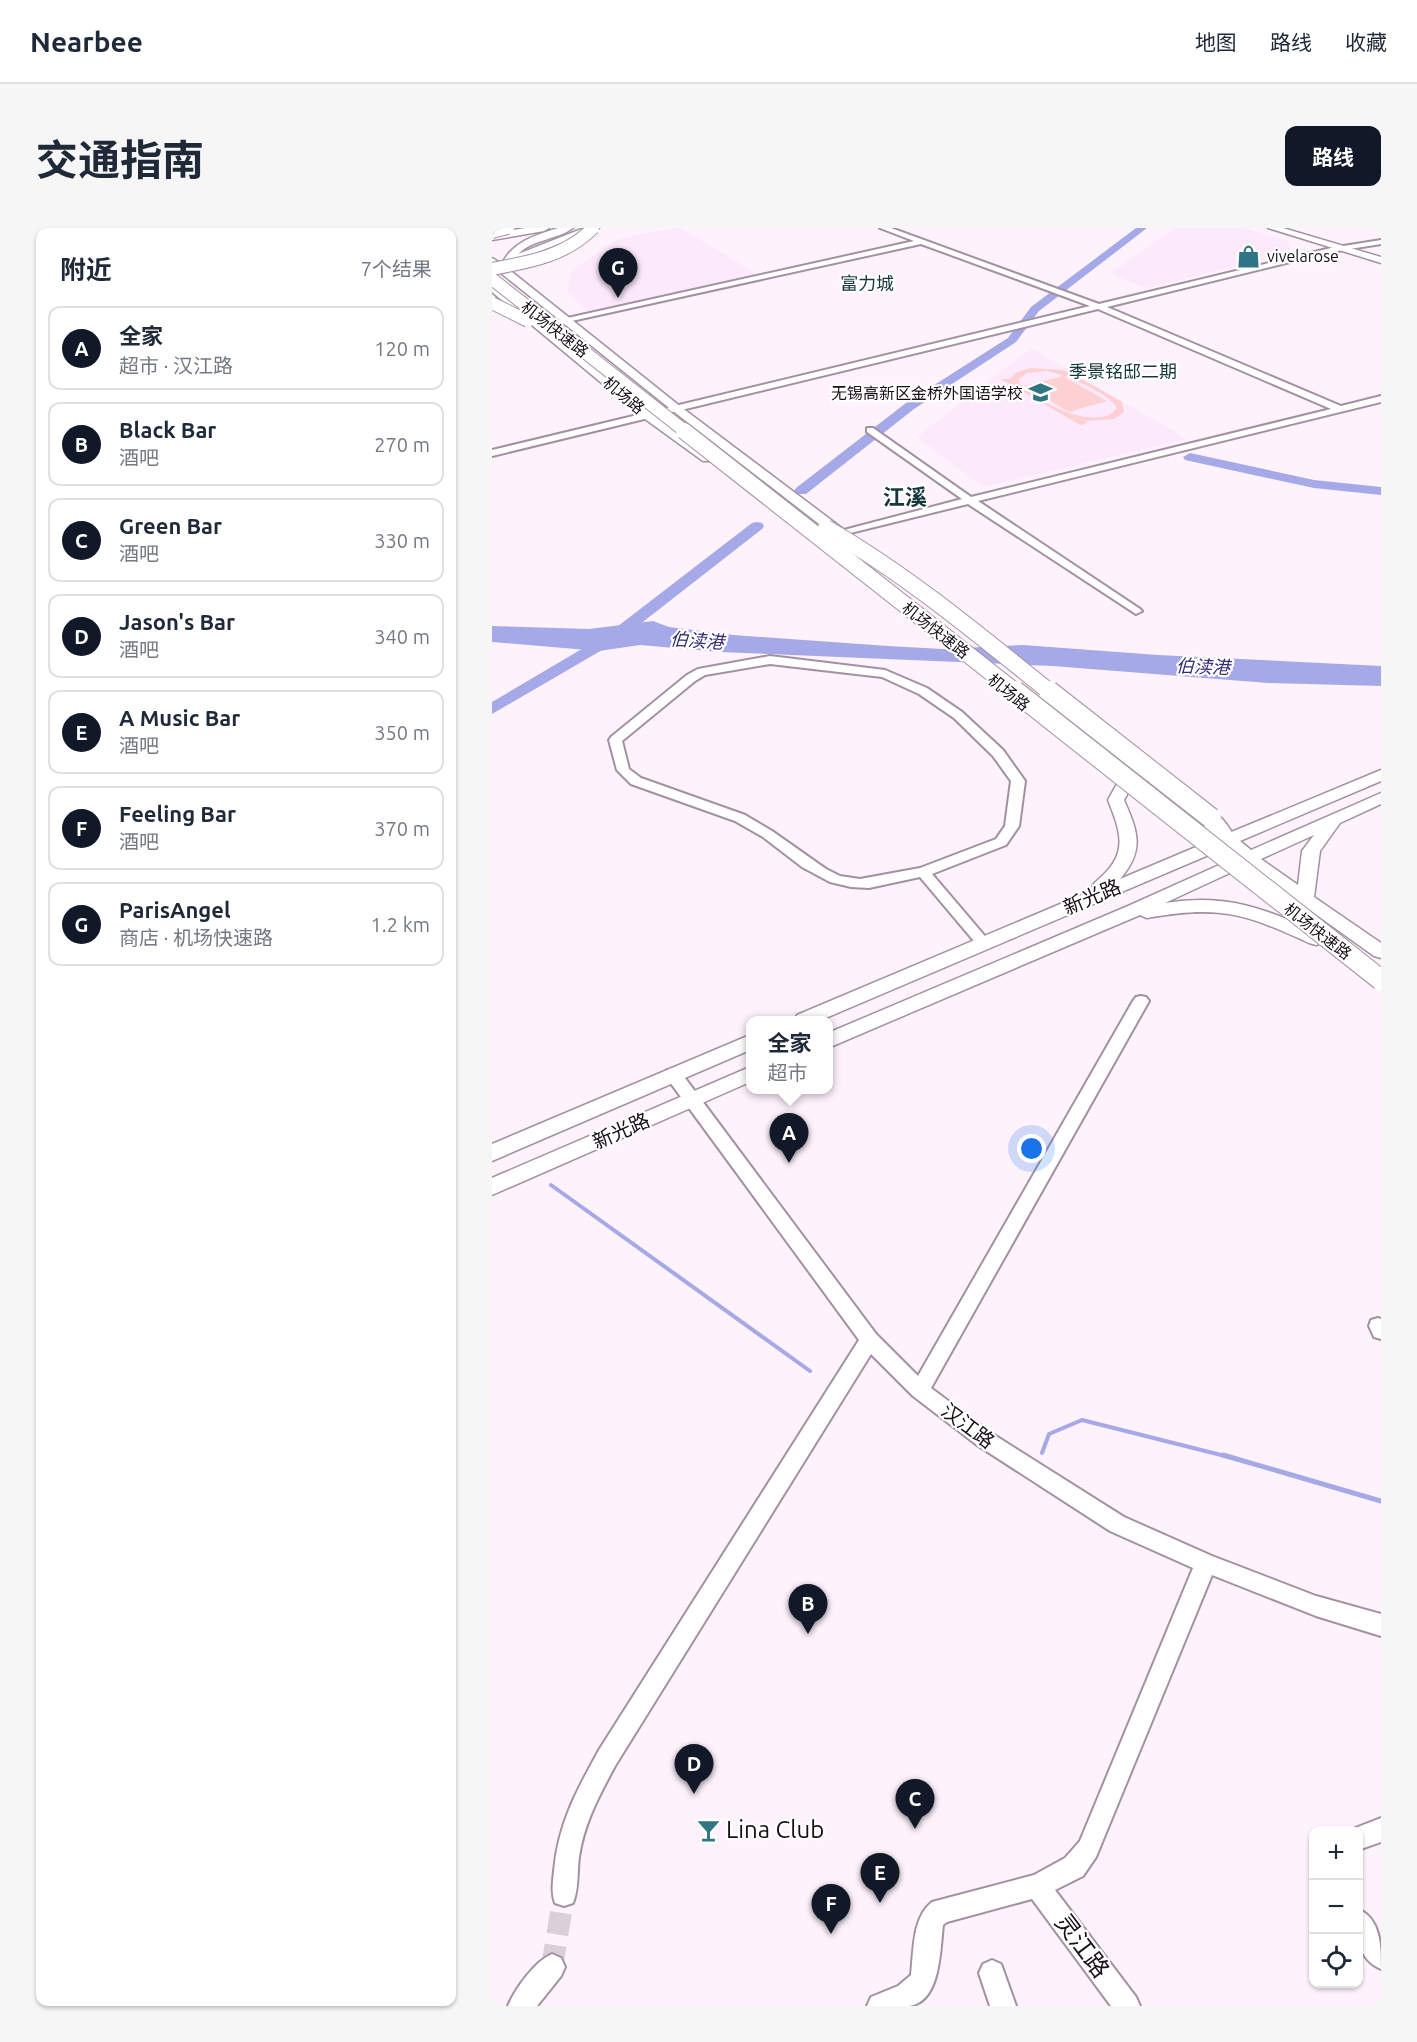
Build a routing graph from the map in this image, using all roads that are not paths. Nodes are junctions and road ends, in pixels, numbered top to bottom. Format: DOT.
graph roads {
  1 [pos="509,228"];
  2 [pos="528,228"];
  3 [pos="544,228"];
  4 [pos="555,228"];
  5 [pos="568,228"];
  6 [pos="593,228"];
  7 [pos="884,228"];
  8 [pos="1273,228"];
  9 [pos="1288,228"];
  10 [pos="492,235"];
  11 [pos="922,242"];
  12 [pos="1381,242"];
  13 [pos="1347,247"];
  14 [pos="1381,258"];
  15 [pos="495,269"];
  16 [pos="492,287"];
  17 [pos="492,303"];
  18 [pos="1101,306"];
  19 [pos="565,320"];
  20 [pos="540,325"];
  21 [pos="578,347"];
  22 [pos="1381,399"];
  23 [pos="677,409"];
  24 [pos="1340,409"];
  25 [pos="649,416"];
  26 [pos="870,430"];
  27 [pos="492,453"];
  28 [pos="969,501"];
  29 [pos="826,532"];
  30 [pos="1136,611"];
  31 [pos="1381,775"];
  32 [pos="1124,786"];
  33 [pos="1381,798"];
  34 [pos="1308,805"];
  35 [pos="1334,820"];
  36 [pos="1227,840"];
  37 [pos="1202,851"];
  38 [pos="1248,858"];
  39 [pos="1224,869"];
  40 [pos="923,872"];
  41 [pos="1090,897"];
  42 [pos="1305,898"];
  43 [pos="1134,910"];
  44 [pos="1316,939"];
  45 [pos="984,944"];
  46 [pos="1381,952"];
  47 [pos="1381,967"];
  48 [pos="1381,980"];
  49 [pos="1381,990"];
  50 [pos="1141,1001"];
  51 [pos="813,1016"];
  52 [pos="833,1039"];
  53 [pos="746,1044"];
  54 [pos="673,1074"];
  55 [pos="746,1076"];
  56 [pos="692,1099"];
  57 [pos="492,1153"];
  58 [pos="492,1187"];
  59 [pos="869,1340"];
  60 [pos="920,1390"];
  61 [pos="1206,1563"];
  62 [pos="1381,1625"];
  63 [pos="1381,1830"];
  64 [pos="1363,1837"];
  65 [pos="1037,1886"];
  66 [pos="564,1894"];
  67 [pos="1363,1928"];
  68 [pos="1381,1956"];
  69 [pos="552,1967"];
  70 [pos="992,1972"];
  71 [pos="521,2006"];
  72 [pos="880,2006"];
  73 [pos="1003,2006"];
  74 [pos="1127,2006"];
  1 -- 10 [label="highway, bridge"];
  2 -- 10 [label="highway, bridge"];
  3 -- 10 [label="highway"];
  4 -- 10 [label="main road"];
  5 -- 15 [label="main road"];
  6 -- 15 [label="highway"];
  7 -- 11 [label="street"];
  8 -- 13 [label="main road"];
  9 -- 13 [label="main road"];
  11 -- 18 [label="street"];
  11 -- 19 [label="street"];
  12 -- 13 [label="street"];
  13 -- 14 [label="main road"];
  13 -- 18 [label="street"];
  15 -- 19 [label="main road"];
  15 -- 21 [label="highway, 机场快速路, bridge"];
  15 -- 29 [label="highway, 机场快速路"];
  16 -- 20 [label="main road, 机场路"];
  17 -- 21 [label="highway, bridge"];
  18 -- 23 [label="street"];
  18 -- 24 [label="street"];
  19 -- 20 [label="street"];
  19 -- 23 [label="main road"];
  20 -- 25 [label="main road, 机场路"];
  21 -- 48 [label="highway, 机场快速路, bridge"];
  22 -- 24 [label="street"];
  23 -- 25 [label="street"];
  23 -- 29 [label="main road"];
  24 -- 28 [label="street"];
  25 -- 27 [label="street"];
  25 -- 29 [label="main road, 机场路"];
  26 -- 28 [label="street"];
  28 -- 29 [label="street"];
  28 -- 30 [label="street"];
  29 -- 32 [label="main road, 机场路, bridge"];
  29 -- 36 [label="main road, 机场路"];
  29 -- 36 [label="highway, bridge"];
  29 -- 47 [label="highway, 机场快速路, bridge"];
  31 -- 34 [label="main road, 新光路"];
  32 -- 37 [label="main road, 机场路"];
  32 -- 41 [label="main road"];
  33 -- 35 [label="main road, 新光路"];
  34 -- 35 [label="main road"];
  34 -- 36 [label="main road, 新光路"];
  35 -- 38 [label="main road, 新光路"];
  35 -- 42 [label="main road"];
  36 -- 37 [label="main road, 新光路"];
  36 -- 38 [label="main road, 机场路"];
  37 -- 39 [label="main road, 机场路"];
  37 -- 41 [label="main road, 新光路"];
  38 -- 39 [label="main road, 新光路"];
  38 -- 42 [label="main road, 机场路"];
  39 -- 43 [label="main road, 新光路"];
  39 -- 44 [label="main road, 机场路"];
  40 -- 40 [label="street"];
  40 -- 45 [label="street"];
  41 -- 45 [label="main road, 新光路"];
  42 -- 46 [label="main road, 机场路"];
  43 -- 44 [label="main road"];
  43 -- 52 [label="main road, 新光路"];
  44 -- 49 [label="main road, 机场路"];
  45 -- 51 [label="main road, 新光路"];
  50 -- 60 [label="street"];
  53 -- 54 [label="main road, 新光路"];
  54 -- 56 [label="street, 汉江路"];
  54 -- 57 [label="main road, 新光路"];
  55 -- 56 [label="main road, 新光路"];
  56 -- 58 [label="main road, 新光路"];
  56 -- 59 [label="street, 汉江路"];
  59 -- 60 [label="street, 汉江路"];
  59 -- 66 [label="street"];
  60 -- 61 [label="street, 汉江路"];
  61 -- 62 [label="street, 汉江路"];
  61 -- 65 [label="street"];
  63 -- 64 [label="street"];
  65 -- 72 [label="street"];
  65 -- 74 [label="street, 灵江路"];
  67 -- 68 [label="street"];
  69 -- 71 [label="street"];
  70 -- 73 [label="street"];
}
